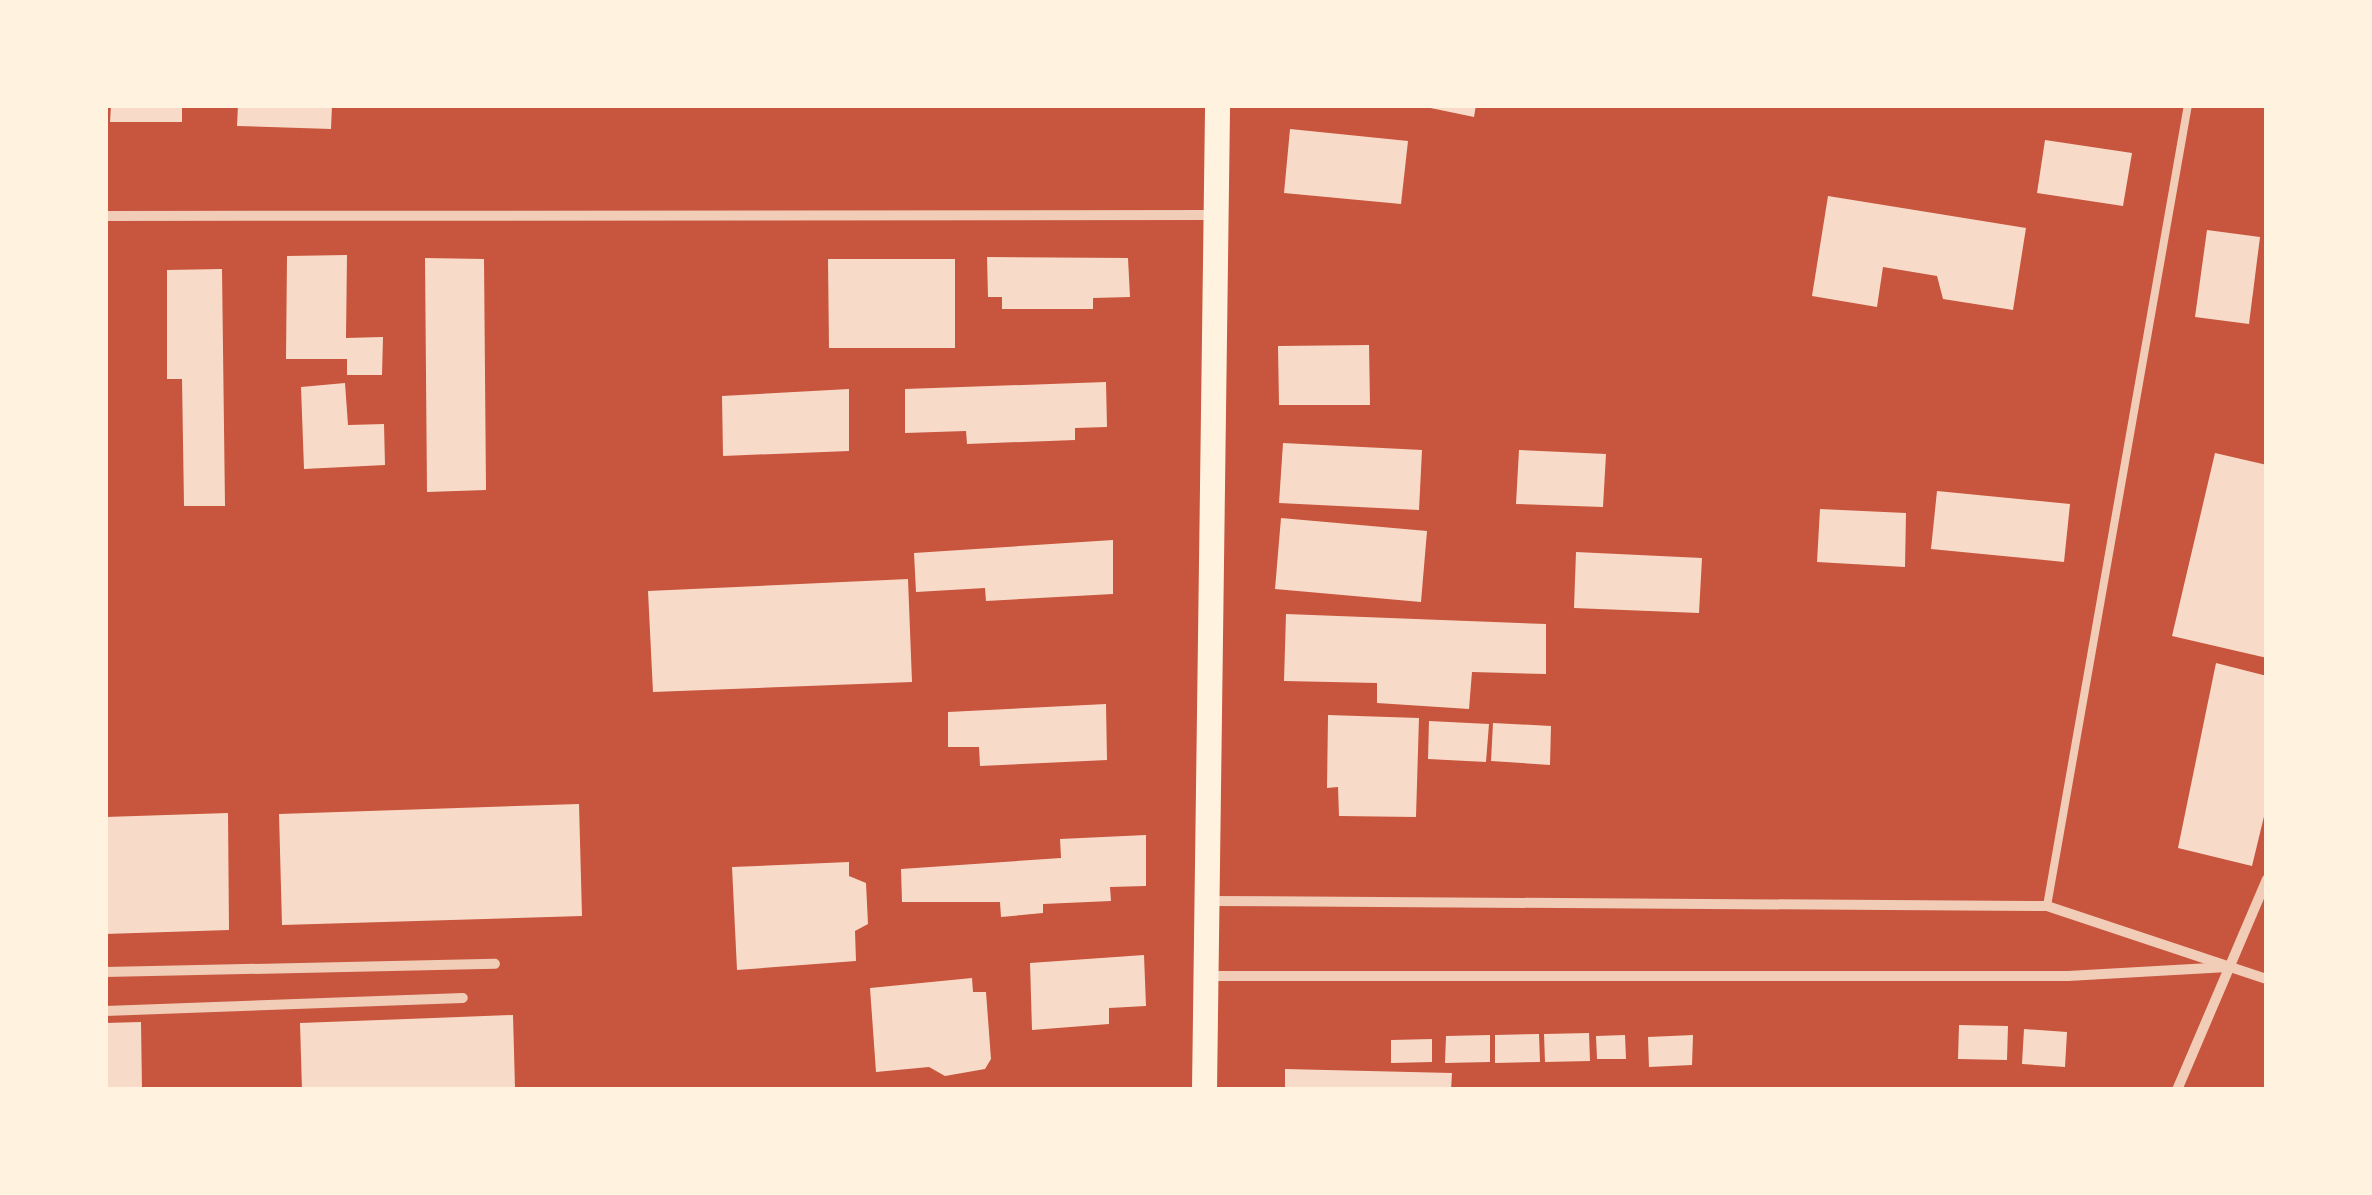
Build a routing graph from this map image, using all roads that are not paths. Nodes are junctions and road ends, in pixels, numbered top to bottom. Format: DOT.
graph roads {
  1 [pos="1217,105"];
  2 [pos="2188,105"];
  3 [pos="1214,215"];
  4 [pos="105,216"];
  5 [pos="2267,880"];
  6 [pos="1206,902"];
  7 [pos="2047,906"];
  8 [pos="495,964"];
  9 [pos="2234,967"];
  10 [pos="105,972"];
  11 [pos="1206,976"];
  12 [pos="2267,978"];
  13 [pos="463,998"];
  14 [pos="105,1011"];
  15 [pos="1204,1090"];
  16 [pos="2178,1090"];
  1 -- 3 [label="main road"];
  2 -- 7 [label="lane"];
  3 -- 4 [label="street"];
  3 -- 6 [label="main road"];
  5 -- 9 [label="street"];
  6 -- 7 [label="street"];
  6 -- 11 [label="main road"];
  7 -- 9 [label="street"];
  8 -- 10 [label="street"];
  9 -- 11 [label="street"];
  9 -- 12 [label="street"];
  9 -- 16 [label="street"];
  11 -- 15 [label="main road"];
  13 -- 14 [label="street"];
}
